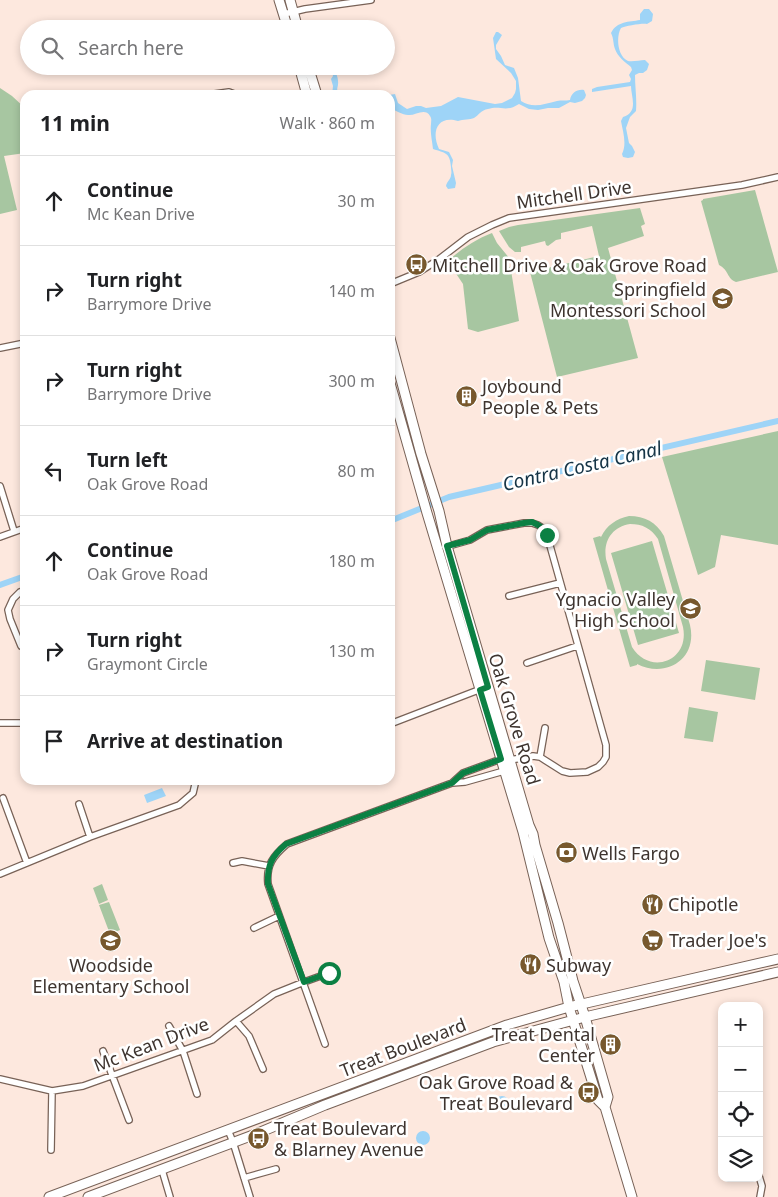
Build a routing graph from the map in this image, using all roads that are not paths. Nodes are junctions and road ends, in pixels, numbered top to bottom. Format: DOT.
graph roads {
  1 [pos="279,0"];
  2 [pos="290,0"];
  3 [pos="371,0"];
  4 [pos="294,12"];
  5 [pos="284,14"];
  6 [pos="286,20"];
  7 [pos="296,20"];
  8 [pos="301,75"];
  9 [pos="311,75"];
  10 [pos="306,90"];
  11 [pos="315,90"];
  12 [pos="778,177"];
  13 [pos="395,282"];
  14 [pos="20,343"];
  15 [pos="0,348"];
  16 [pos="395,356"];
  17 [pos="395,400"];
  18 [pos="412,459"];
  19 [pos="0,486"];
  20 [pos="431,488"];
  21 [pos="20,530"];
  22 [pos="14,532"];
  23 [pos="0,537"];
  24 [pos="443,548"];
  25 [pos="560,583"];
  26 [pos="20,592"];
  27 [pos="509,596"];
  28 [pos="20,644"];
  29 [pos="577,646"];
  30 [pos="527,663"];
  31 [pos="484,688"];
  32 [pos="395,722"];
  33 [pos="0,723"];
  34 [pos="20,723"];
  35 [pos="545,728"];
  36 [pos="540,757"];
  37 [pos="505,760"];
  38 [pos="504,771"];
  39 [pos="452,783"];
  40 [pos="195,785"];
  41 [pos="2,798"];
  42 [pos="79,804"];
  43 [pos="90,837"];
  44 [pos="27,863"];
  45 [pos="233,863"];
  46 [pos="269,866"];
  47 [pos="0,874"];
  48 [pos="279,916"];
  49 [pos="254,928"];
  50 [pos="778,959"];
  51 [pos="778,972"];
  52 [pos="329,973"];
  53 [pos="304,982"];
  54 [pos="581,1005"];
  55 [pos="569,1007"];
  56 [pos="585,1017"];
  57 [pos="574,1020"];
  58 [pos="236,1021"];
  59 [pos="169,1026"];
  60 [pos="325,1044"];
  61 [pos="103,1051"];
  62 [pos="183,1051"];
  63 [pos="263,1069"];
  64 [pos="112,1076"];
  65 [pos="0,1079"];
  66 [pos="52,1091"];
  67 [pos="197,1094"];
  68 [pos="605,1107"];
  69 [pos="129,1120"];
  70 [pos="228,1130"];
  71 [pos="233,1142"];
  72 [pos="51,1150"];
  73 [pos="276,1169"];
  74 [pos="162,1170"];
  75 [pos="244,1178"];
  76 [pos="761,1182"];
  77 [pos="49,1197"];
  78 [pos="88,1197"];
  79 [pos="170,1197"];
  80 [pos="250,1197"];
  81 [pos="632,1197"];
  82 [pos="760,1197"];
  1 -- 5 [label="main road"];
  2 -- 4 [label="main road"];
  3 -- 4 [label="street"];
  4 -- 5 [label="street"];
  4 -- 7 [label="main road"];
  5 -- 6 [label="main road"];
  8 -- 10 [label="main road"];
  9 -- 11 [label="main road"];
  12 -- 13 [label="street, Mitchell Drive"];
  14 -- 15 [label="street"];
  16 -- 20 [label="main road, Oak Grove Road"];
  17 -- 18 [label="main road, Oak Grove Road"];
  18 -- 20 [label="main road"];
  18 -- 24 [label="main road, Oak Grove Road"];
  19 -- 22 [label="street"];
  20 -- 24 [label="main road, Oak Grove Road"];
  21 -- 22 [label="street"];
  22 -- 23 [label="street"];
  24 -- 25 [label="street"];
  24 -- 31 [label="main road, Oak Grove Road"];
  25 -- 27 [label="street"];
  25 -- 29 [label="street"];
  26 -- 28 [label="street"];
  29 -- 30 [label="street"];
  29 -- 36 [label="street"];
  31 -- 32 [label="street"];
  31 -- 37 [label="main road, Oak Grove Road"];
  33 -- 34 [label="street"];
  35 -- 36 [label="street"];
  36 -- 37 [label="street"];
  37 -- 38 [label="main road, Oak Grove Road"];
  37 -- 39 [label="street"];
  37 -- 54 [label="main road, Oak Grove Road"];
  38 -- 39 [label="street"];
  38 -- 55 [label="main road, Oak Grove Road"];
  39 -- 46 [label="street"];
  40 -- 43 [label="street"];
  41 -- 44 [label="street"];
  42 -- 43 [label="street"];
  43 -- 44 [label="street"];
  44 -- 47 [label="street"];
  45 -- 46 [label="street"];
  46 -- 48 [label="street"];
  48 -- 49 [label="street"];
  48 -- 53 [label="street"];
  50 -- 54 [label="main road, Treat Boulevard"];
  51 -- 56 [label="main road, Treat Boulevard"];
  52 -- 53 [label="street, Mc Kean Drive"];
  53 -- 58 [label="street, Mc Kean Drive"];
  53 -- 60 [label="street"];
  54 -- 55 [label="main road, Treat Boulevard"];
  54 -- 56 [label="main road, Oak Grove Road"];
  55 -- 57 [label="main road, Oak Grove Road"];
  55 -- 70 [label="main road, Treat Boulevard"];
  56 -- 57 [label="main road, Treat Boulevard"];
  56 -- 68 [label="main road, Oak Grove Road"];
  57 -- 68 [label="main road, Oak Grove Road"];
  57 -- 71 [label="main road, Treat Boulevard"];
  58 -- 62 [label="street, Mc Kean Drive"];
  58 -- 63 [label="street"];
  59 -- 62 [label="street"];
  61 -- 64 [label="street"];
  62 -- 64 [label="street, Mc Kean Drive"];
  62 -- 67 [label="street"];
  64 -- 66 [label="street, Mc Kean Drive"];
  64 -- 69 [label="street"];
  65 -- 66 [label="street, Mc Kean Drive"];
  66 -- 72 [label="street"];
  68 -- 81 [label="main road, Oak Grove Road"];
  70 -- 71 [label="street"];
  70 -- 77 [label="main road, Treat Boulevard"];
  71 -- 74 [label="main road, Treat Boulevard"];
  71 -- 75 [label="street"];
  73 -- 75 [label="street"];
  74 -- 78 [label="main road, Treat Boulevard"];
  74 -- 79 [label="street"];
  75 -- 80 [label="street"];
  76 -- 82 [label="street"];
}
